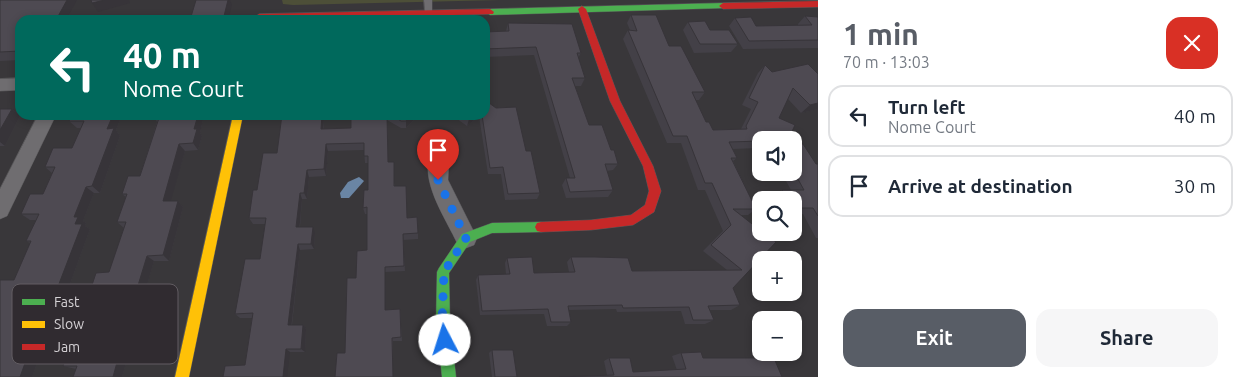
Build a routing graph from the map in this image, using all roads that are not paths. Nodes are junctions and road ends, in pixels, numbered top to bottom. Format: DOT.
graph roads {
  1 [pos="428,0"];
  2 [pos="818,4"];
  3 [pos="582,9"];
  4 [pos="429,13"];
  5 [pos="259,15"];
  6 [pos="15,84"];
  7 [pos="0,85"];
  8 [pos="45,120"];
  9 [pos="237,120"];
  10 [pos="439,155"];
  11 [pos="0,210"];
  12 [pos="466,238"];
  13 [pos="182,377"];
  14 [pos="449,377"];
  1 -- 4 [label="lane"];
  2 -- 3 [label="street"];
  3 -- 4 [label="street"];
  3 -- 12 [label="street"];
  4 -- 5 [label="street"];
  6 -- 7 [label="street"];
  8 -- 11 [label="street"];
  9 -- 13 [label="street"];
  10 -- 12 [label="street"];
  12 -- 14 [label="street"];
}
